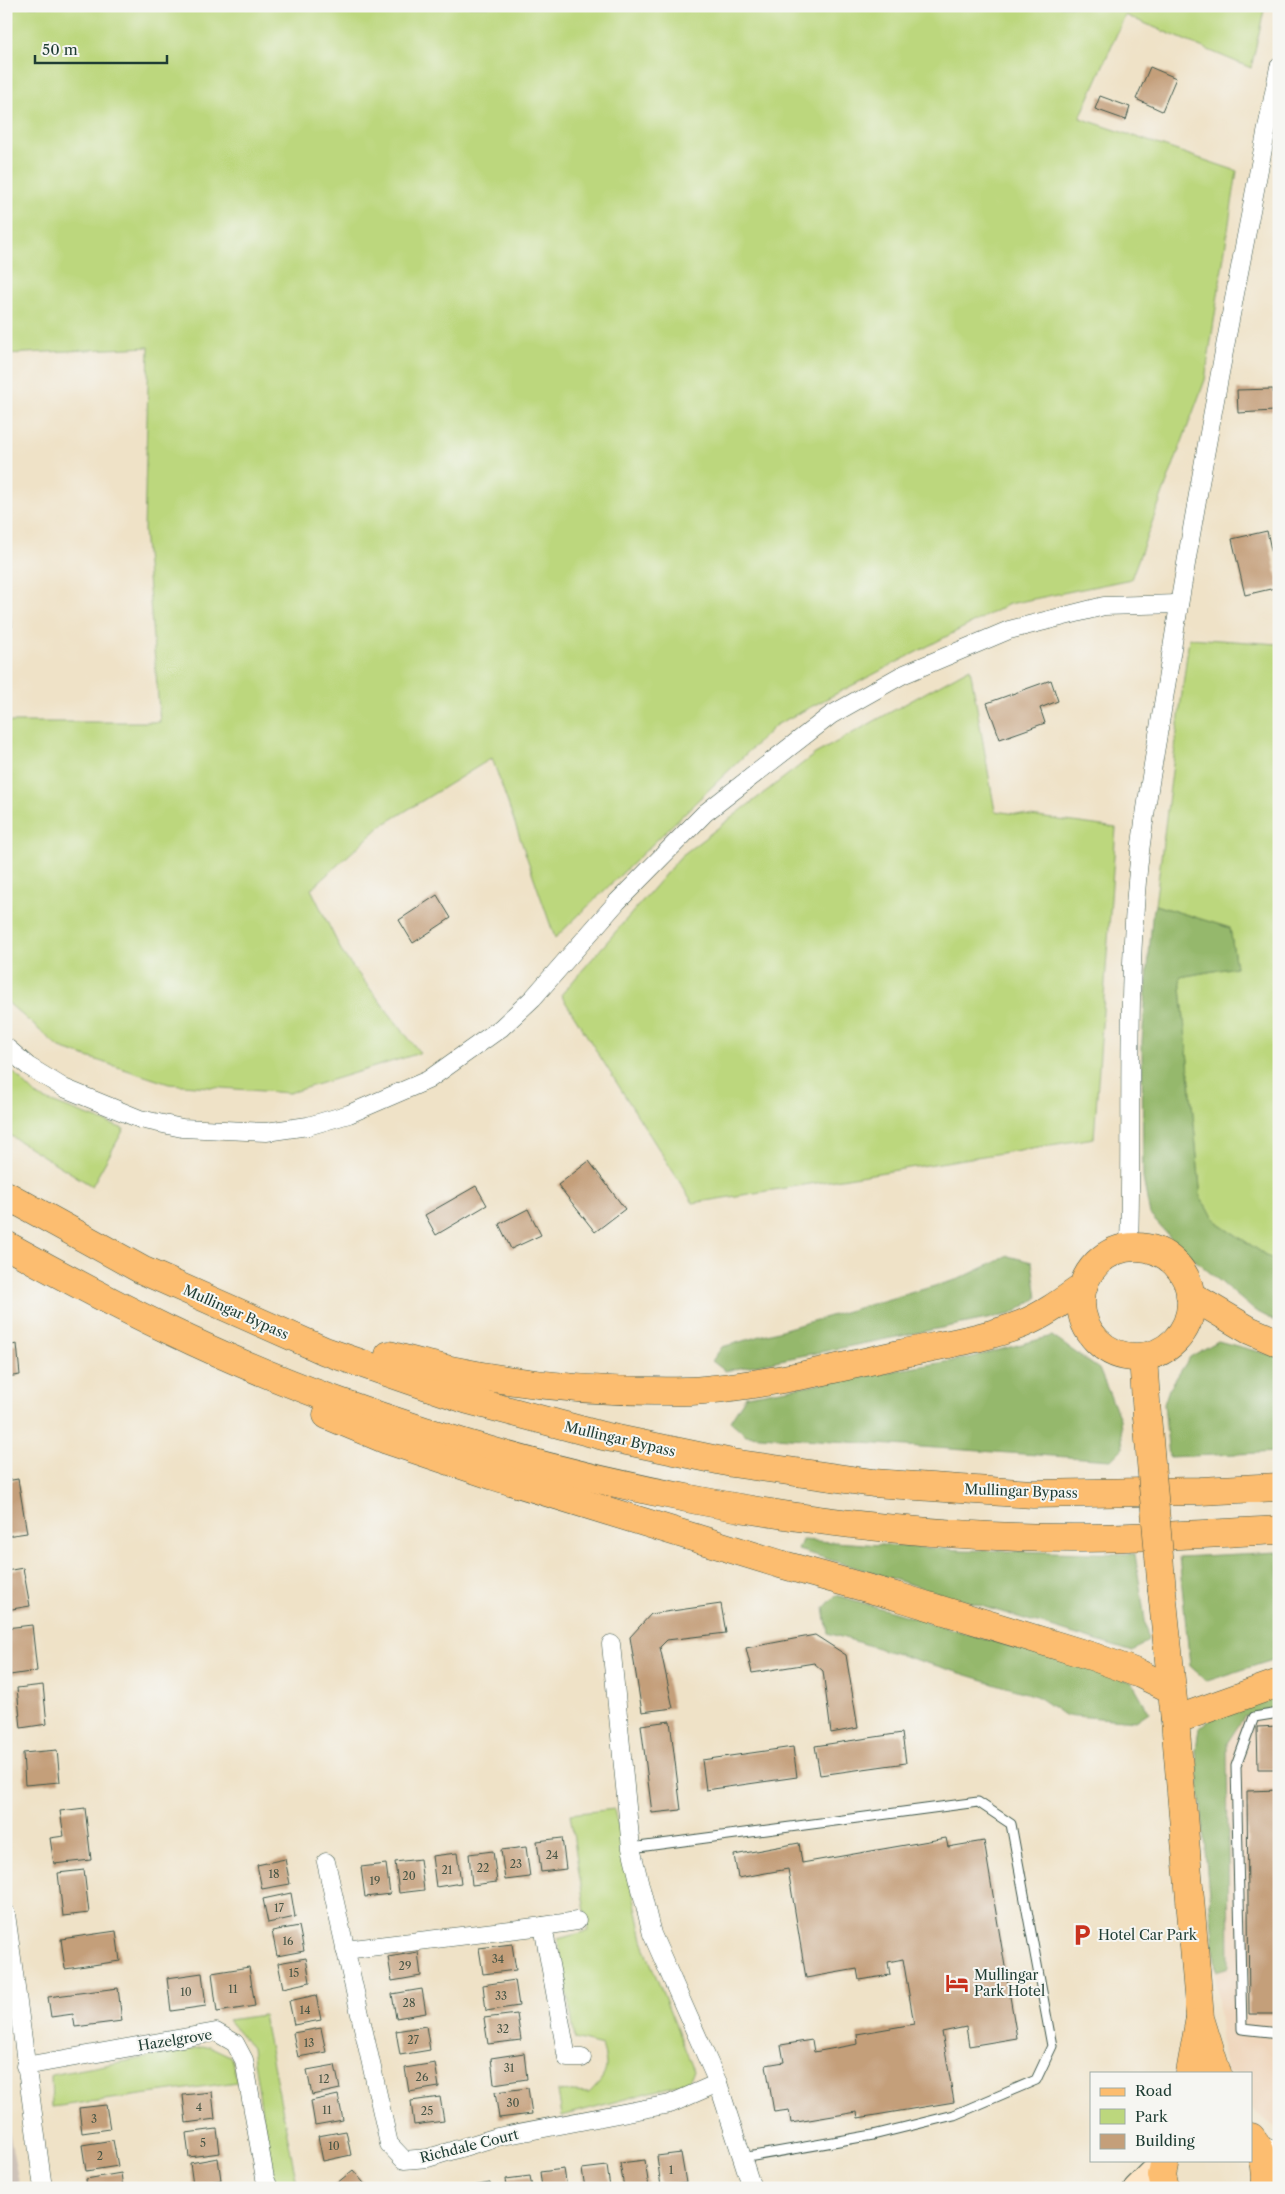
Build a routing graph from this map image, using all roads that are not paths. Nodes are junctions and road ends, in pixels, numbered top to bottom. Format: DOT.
graph roads {
  1 [pos="1279,67"];
  2 [pos="1179,604"];
  3 [pos="6,1047"];
  4 [pos="6,1195"];
  5 [pos="6,1245"];
  6 [pos="1129,1247"];
  7 [pos="142,1270"];
  8 [pos="1083,1287"];
  9 [pos="1190,1294"];
  10 [pos="99,1297"];
  11 [pos="1279,1343"];
  12 [pos="1143,1356"];
  13 [pos="1279,1486"];
  14 [pos="1279,1530"];
  15 [pos="611,1644"];
  16 [pos="1279,1683"];
  17 [pos="1171,1689"];
  18 [pos="1279,1713"];
  19 [pos="1175,1720"];
  20 [pos="631,1848"];
  21 [pos="326,1862"];
  22 [pos="6,1914"];
  23 [pos="578,1921"];
  24 [pos="543,1926"];
  25 [pos="345,1950"];
  26 [pos="1200,2018"];
  27 [pos="1279,2033"];
  28 [pos="582,2058"];
  29 [pos="25,2066"];
  30 [pos="1190,2072"];
  31 [pos="1217,2072"];
  32 [pos="718,2083"];
  33 [pos="1262,2144"];
  34 [pos="742,2158"];
  35 [pos="1163,2162"];
  36 [pos="1165,2162"];
  37 [pos="43,2186"];
  38 [pos="269,2188"];
  39 [pos="752,2188"];
  40 [pos="1136,2188"];
  41 [pos="1165,2188"];
  42 [pos="1265,2188"];
  1 -- 2 [label="street"];
  2 -- 3 [label="street"];
  2 -- 6 [label="street"];
  4 -- 7 [label="main road, Mullingar Bypass"];
  5 -- 10 [label="main road"];
  6 -- 8 [label="main road"];
  6 -- 9 [label="main road"];
  7 -- 8 [label="main road"];
  7 -- 13 [label="main road, Mullingar Bypass"];
  8 -- 12 [label="main road"];
  9 -- 11 [label="main road"];
  9 -- 12 [label="main road"];
  10 -- 14 [label="main road"];
  10 -- 17 [label="main road"];
  12 -- 17 [label="main road, bridge"];
  15 -- 20 [label="street"];
  16 -- 19 [label="main road"];
  17 -- 19 [label="main road"];
  18 -- 27 [label="lane"];
  19 -- 26 [label="main road"];
  20 -- 32 [label="street"];
  20 -- 34 [label="lane"];
  21 -- 25 [label="street, Richdale Court"];
  22 -- 29 [label="street"];
  23 -- 24 [label="street"];
  24 -- 25 [label="street"];
  24 -- 28 [label="street"];
  25 -- 32 [label="street, Richdale Court"];
  26 -- 30 [label="main road"];
  26 -- 31 [label="main road"];
  29 -- 37 [label="street"];
  29 -- 38 [label="street, Hazelgrove"];
  32 -- 34 [label="street"];
  33 -- 42 [label="main road"];
  34 -- 39 [label="street"];
  35 -- 40 [label="main road"];
  36 -- 41 [label="main road"];
}
